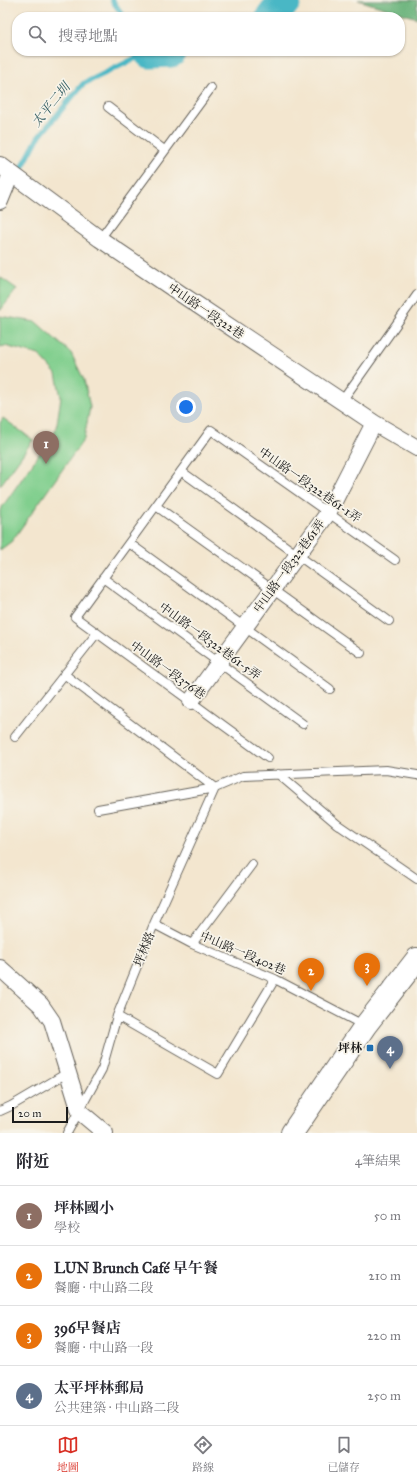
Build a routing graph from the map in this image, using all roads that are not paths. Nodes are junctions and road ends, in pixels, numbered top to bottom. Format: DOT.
graph roads {
  1 [pos="210,88"];
  2 [pos="108,107"];
  3 [pos="164,150"];
  4 [pos="5,170"];
  5 [pos="0,201"];
  6 [pos="100,239"];
  7 [pos="417,295"];
  8 [pos="342,401"];
  9 [pos="374,423"];
  10 [pos="416,446"];
  11 [pos="181,471"];
  12 [pos="156,506"];
  13 [pos="328,513"];
  14 [pos="129,542"];
  15 [pos="297,555"];
  16 [pos="395,560"];
  17 [pos="103,578"];
  18 [pos="272,590"];
  19 [pos="388,621"];
  20 [pos="245,627"];
  21 [pos="97,633"];
  22 [pos="361,653"];
  23 [pos="220,663"];
  24 [pos="64,674"];
  25 [pos="330,689"];
  26 [pos="191,701"];
  27 [pos="303,724"];
  28 [pos="14,738"];
  29 [pos="268,758"];
  30 [pos="278,774"];
  31 [pos="417,775"];
  32 [pos="214,788"];
  33 [pos="98,810"];
  34 [pos="252,864"];
  35 [pos="417,879"];
  36 [pos="154,924"];
  37 [pos="192,944"];
  38 [pos="414,966"];
  39 [pos="0,968"];
  40 [pos="275,979"];
  41 [pos="117,1016"];
  42 [pos="366,1026"];
  43 [pos="67,1073"];
  44 [pos="0,1111"];
  45 [pos="80,1112"];
  46 [pos="67,1133"];
  47 [pos="105,1133"];
  48 [pos="292,1133"];
  1 -- 3 [label="lane"];
  2 -- 3 [label="lane"];
  3 -- 6 [label="lane"];
  4 -- 5 [label="street"];
  4 -- 6 [label="street, 中山路一段322巷"];
  6 -- 8 [label="street, 中山路一段322巷"];
  7 -- 8 [label="lane"];
  8 -- 9 [label="street, 中山路一段322巷"];
  9 -- 10 [label="street, 中山路一段322巷"];
  9 -- 13 [label="street, 中山路一段322巷61弄"];
  11 -- 12 [label="lane"];
  11 -- 13 [label="lane, 中山路一段322巷61-1弄"];
  11 -- 15 [label="lane"];
  12 -- 14 [label="lane"];
  12 -- 18 [label="lane"];
  13 -- 15 [label="street, 中山路一段322巷61弄"];
  13 -- 16 [label="lane, 中山路一段322巷61-1弄"];
  14 -- 17 [label="lane"];
  14 -- 20 [label="lane"];
  15 -- 18 [label="street, 中山路一段322巷61弄"];
  15 -- 19 [label="lane"];
  17 -- 21 [label="lane"];
  17 -- 23 [label="lane, 中山路一段322巷61-5弄"];
  18 -- 20 [label="street, 中山路一段322巷61弄"];
  18 -- 22 [label="lane"];
  20 -- 23 [label="street, 中山路一段322巷61弄"];
  20 -- 25 [label="lane"];
  21 -- 24 [label="lane"];
  21 -- 26 [label="lane, 中山路一段376巷"];
  23 -- 26 [label="street, 中山路一段322巷61弄"];
  23 -- 27 [label="lane, 中山路一段322巷61-5弄"];
  24 -- 28 [label="lane"];
  24 -- 32 [label="lane"];
  26 -- 29 [label="lane, 中山路一段376巷"];
  30 -- 31 [label="lane"];
  30 -- 32 [label="lane"];
  30 -- 35 [label="lane"];
  32 -- 33 [label="lane"];
  32 -- 36 [label="lane, 坪林路"];
  34 -- 37 [label="lane"];
  36 -- 37 [label="lane, 中山路一段402巷"];
  36 -- 41 [label="lane, 坪林路"];
  37 -- 40 [label="lane, 中山路一段402巷"];
  38 -- 42 [label="main road"];
  39 -- 43 [label="street"];
  40 -- 41 [label="lane"];
  40 -- 42 [label="lane, 中山路一段402巷"];
  41 -- 45 [label="lane, 坪林路"];
  42 -- 48 [label="main road"];
  43 -- 44 [label="lane"];
  43 -- 45 [label="street"];
  45 -- 46 [label="lane, 坪林路"];
  45 -- 47 [label="street"];
}
